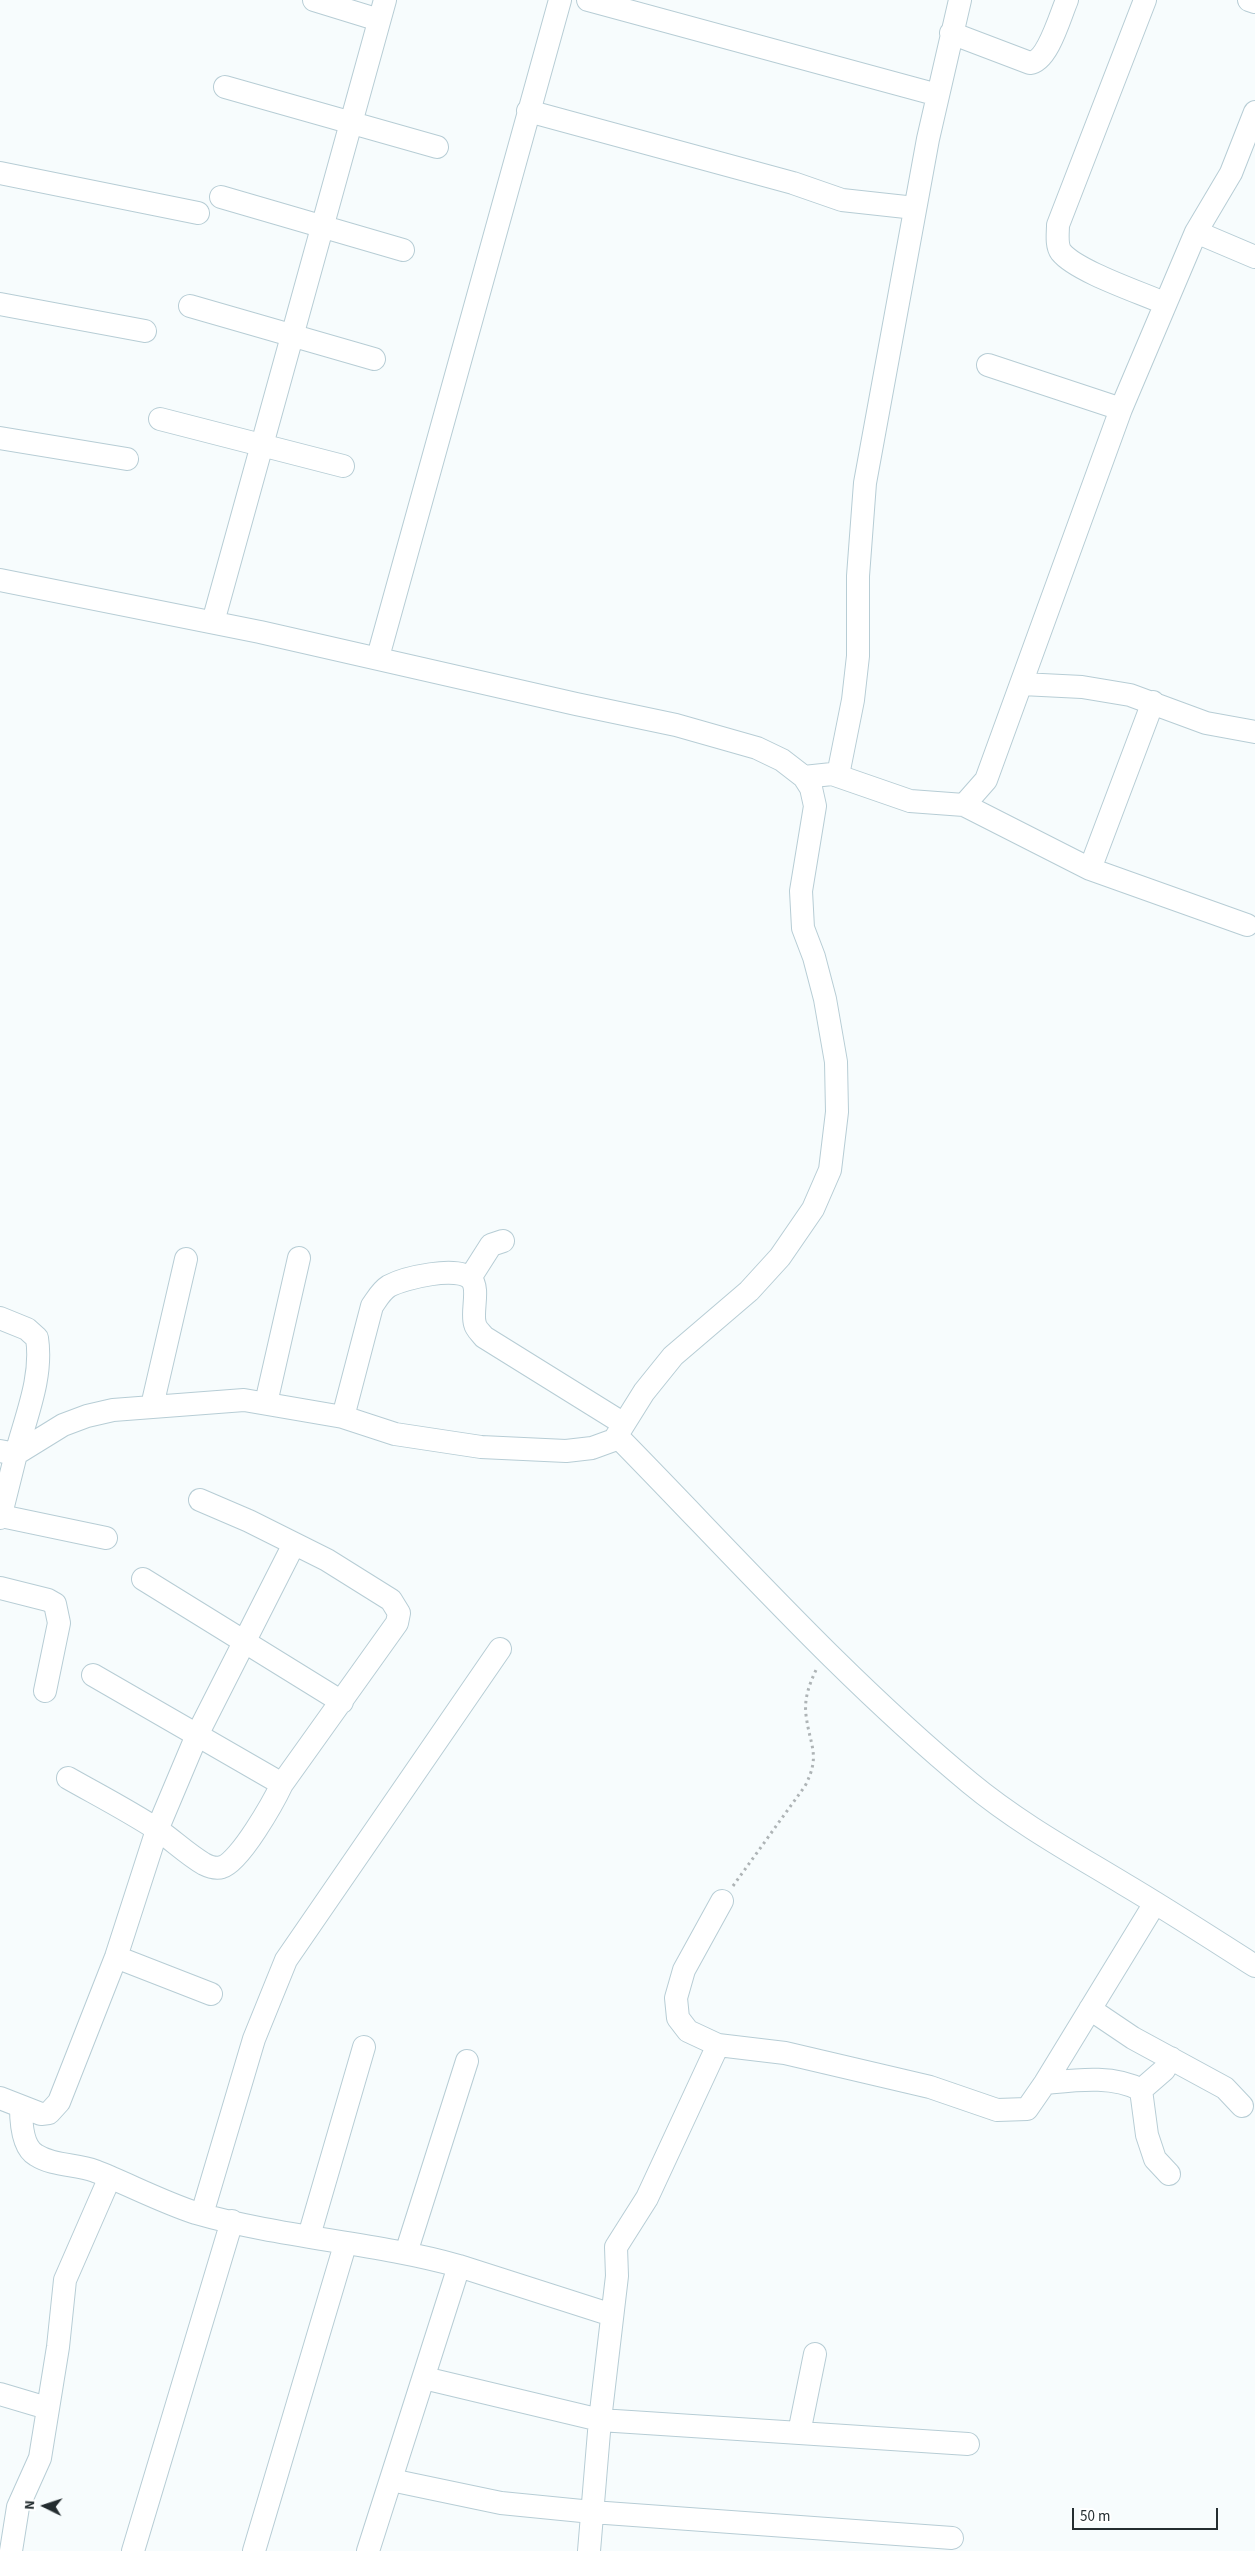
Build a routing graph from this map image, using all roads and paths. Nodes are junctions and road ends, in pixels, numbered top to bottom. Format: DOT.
graph roads {
  1 [pos="314,0"];
  2 [pos="560,0"];
  3 [pos="588,0"];
  4 [pos="960,0"];
  5 [pos="1067,0"];
  6 [pos="1145,0"];
  7 [pos="1249,0"];
  8 [pos="1255,2"];
  9 [pos="382,10"];
  10 [pos="951,32"];
  11 [pos="225,87"];
  12 [pos="938,94"];
  13 [pos="528,111"];
  14 [pos="1255,112"];
  15 [pos="351,122"];
  16 [pos="437,147"];
  17 [pos="0,175"];
  18 [pos="221,196"];
  19 [pos="915,208"];
  20 [pos="198,213"];
  21 [pos="322,226"];
  22 [pos="1196,232"];
  23 [pos="403,250"];
  24 [pos="1255,257"];
  25 [pos="1164,303"];
  26 [pos="0,304"];
  27 [pos="190,306"];
  28 [pos="145,331"];
  29 [pos="292,336"];
  30 [pos="374,359"];
  31 [pos="988,365"];
  32 [pos="1121,409"];
  33 [pos="160,420"];
  34 [pos="0,438"];
  35 [pos="261,446"];
  36 [pos="127,460"];
  37 [pos="343,466"];
  38 [pos="0,580"];
  39 [pos="213,622"];
  40 [pos="378,657"];
  41 [pos="1022,684"];
  42 [pos="1153,702"];
  43 [pos="1255,732"];
  44 [pos="838,776"];
  45 [pos="804,777"];
  46 [pos="964,805"];
  47 [pos="1090,869"];
  48 [pos="1247,925"];
  49 [pos="503,1241"];
  50 [pos="299,1258"];
  51 [pos="186,1259"];
  52 [pos="470,1278"];
  53 [pos="0,1318"];
  54 [pos="266,1404"];
  55 [pos="152,1406"];
  56 [pos="343,1417"];
  57 [pos="621,1430"];
  58 [pos="8,1453"];
  59 [pos="200,1500"];
  60 [pos="0,1517"];
  61 [pos="106,1538"];
  62 [pos="294,1544"];
  63 [pos="143,1579"];
  64 [pos="0,1588"];
  65 [pos="244,1641"];
  66 [pos="500,1649"];
  67 [pos="827,1651"];
  68 [pos="93,1675"];
  69 [pos="45,1691"];
  70 [pos="342,1702"];
  71 [pos="197,1735"];
  72 [pos="68,1778"];
  73 [pos="282,1784"];
  74 [pos="157,1830"];
  75 [pos="722,1901"];
  76 [pos="1155,1903"];
  77 [pos="116,1957"];
  78 [pos="1255,1966"];
  79 [pos="211,1994"];
  80 [pos="1090,2008"];
  81 [pos="718,2045"];
  82 [pos="364,2047"];
  83 [pos="1171,2058"];
  84 [pos="467,2061"];
  85 [pos="1045,2083"];
  86 [pos="1142,2090"];
  87 [pos="0,2098"];
  88 [pos="1242,2106"];
  89 [pos="22,2107"];
  90 [pos="1168,2174"];
  91 [pos="110,2177"];
  92 [pos="202,2214"];
  93 [pos="232,2222"];
  94 [pos="309,2236"];
  95 [pos="345,2245"];
  96 [pos="406,2253"];
  97 [pos="459,2266"];
  98 [pos="612,2315"];
  99 [pos="815,2354"];
  100 [pos="424,2378"];
  101 [pos="0,2394"];
  102 [pos="47,2408"];
  103 [pos="600,2420"];
  104 [pos="799,2433"];
  105 [pos="968,2444"];
  106 [pos="391,2480"];
  107 [pos="592,2512"];
  108 [pos="952,2538"];
  109 [pos="10,2551"];
  110 [pos="134,2551"];
  111 [pos="254,2551"];
  112 [pos="368,2551"];
  113 [pos="589,2551"];
  1 -- 9 [label="street"];
  2 -- 13 [label="street"];
  3 -- 12 [label="street"];
  4 -- 10 [label="street"];
  5 -- 10 [label="street"];
  6 -- 25 [label="street"];
  7 -- 8 [label="street"];
  9 -- 15 [label="street"];
  10 -- 12 [label="street"];
  11 -- 15 [label="street"];
  12 -- 19 [label="street"];
  13 -- 19 [label="street"];
  13 -- 40 [label="street"];
  14 -- 22 [label="street"];
  15 -- 16 [label="street"];
  15 -- 21 [label="street"];
  17 -- 20 [label="street"];
  18 -- 21 [label="street"];
  19 -- 44 [label="street"];
  21 -- 23 [label="street"];
  21 -- 29 [label="street"];
  22 -- 24 [label="street"];
  22 -- 25 [label="street"];
  25 -- 32 [label="street"];
  26 -- 28 [label="street"];
  27 -- 29 [label="street"];
  29 -- 30 [label="street"];
  29 -- 35 [label="street"];
  31 -- 32 [label="street"];
  32 -- 41 [label="street"];
  33 -- 35 [label="street"];
  34 -- 36 [label="street"];
  35 -- 37 [label="street"];
  35 -- 39 [label="street"];
  38 -- 39 [label="street"];
  39 -- 40 [label="street"];
  40 -- 45 [label="street"];
  41 -- 42 [label="street"];
  41 -- 46 [label="street"];
  42 -- 43 [label="street"];
  42 -- 47 [label="street"];
  44 -- 45 [label="street"];
  44 -- 46 [label="street"];
  45 -- 57 [label="street"];
  46 -- 47 [label="street"];
  47 -- 48 [label="street"];
  49 -- 52 [label="street"];
  50 -- 54 [label="street"];
  51 -- 55 [label="street"];
  52 -- 56 [label="street"];
  52 -- 57 [label="street"];
  53 -- 58 [label="street"];
  54 -- 55 [label="street"];
  54 -- 56 [label="street"];
  55 -- 58 [label="street"];
  56 -- 57 [label="street"];
  57 -- 67 [label="street"];
  58 -- 60 [label="street"];
  59 -- 62 [label="street"];
  60 -- 61 [label="street"];
  62 -- 65 [label="street"];
  62 -- 70 [label="street"];
  63 -- 65 [label="street"];
  64 -- 69 [label="street"];
  65 -- 70 [label="street"];
  65 -- 71 [label="street"];
  66 -- 92 [label="street"];
  67 -- 75 [label="path"];
  67 -- 76 [label="street"];
  68 -- 71 [label="street"];
  70 -- 73 [label="street"];
  71 -- 73 [label="street"];
  71 -- 74 [label="street"];
  72 -- 74 [label="street"];
  73 -- 74 [label="street"];
  74 -- 77 [label="street"];
  75 -- 81 [label="street"];
  76 -- 78 [label="street"];
  76 -- 80 [label="street"];
  77 -- 79 [label="street"];
  77 -- 89 [label="street"];
  80 -- 83 [label="street"];
  80 -- 85 [label="street"];
  81 -- 85 [label="street"];
  81 -- 98 [label="street"];
  82 -- 94 [label="street"];
  83 -- 86 [label="street"];
  83 -- 88 [label="street"];
  84 -- 96 [label="street"];
  85 -- 86 [label="street"];
  86 -- 90 [label="street"];
  87 -- 89 [label="street"];
  89 -- 91 [label="street"];
  91 -- 92 [label="street"];
  91 -- 102 [label="street"];
  92 -- 93 [label="street"];
  93 -- 94 [label="street"];
  93 -- 110 [label="street"];
  94 -- 95 [label="street"];
  95 -- 96 [label="street"];
  95 -- 111 [label="street"];
  96 -- 97 [label="street"];
  97 -- 98 [label="street"];
  97 -- 100 [label="street"];
  98 -- 103 [label="street"];
  99 -- 104 [label="street"];
  100 -- 103 [label="street"];
  100 -- 106 [label="street"];
  101 -- 102 [label="street"];
  102 -- 109 [label="street"];
  103 -- 104 [label="street"];
  103 -- 107 [label="street"];
  104 -- 105 [label="street"];
  106 -- 107 [label="street"];
  106 -- 112 [label="street"];
  107 -- 108 [label="street"];
  107 -- 113 [label="street"];
}
